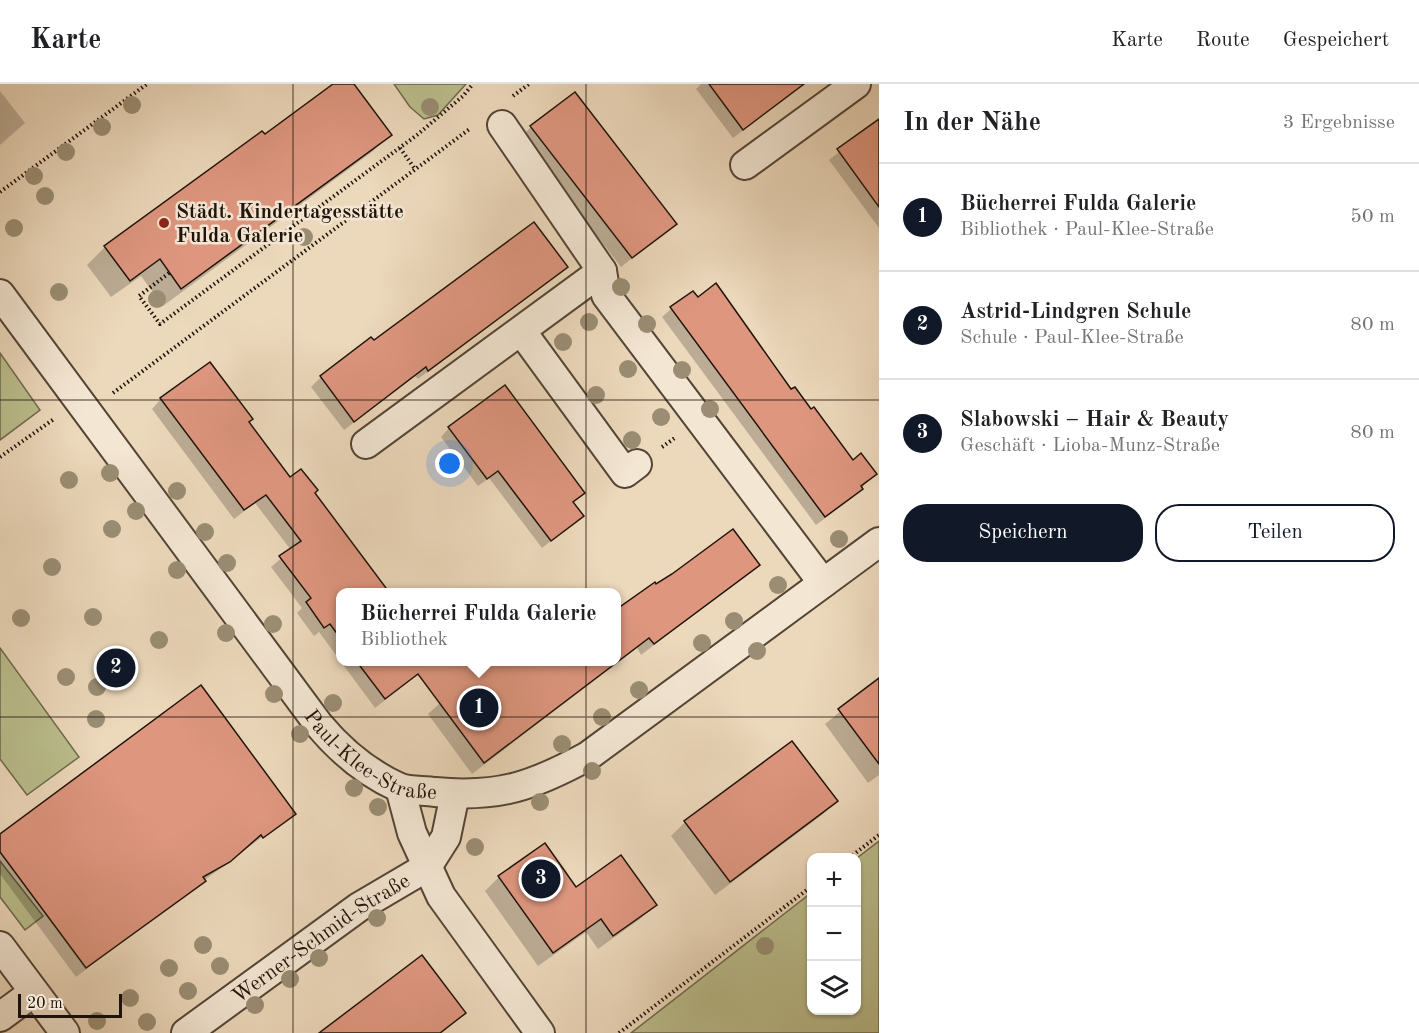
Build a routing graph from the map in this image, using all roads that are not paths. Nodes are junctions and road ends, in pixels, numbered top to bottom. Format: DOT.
graph roads {
  1 [pos="856,84"];
  2 [pos="504,113"];
  3 [pos="745,165"];
  4 [pos="602,271"];
  5 [pos="0,294"];
  6 [pos="522,332"];
  7 [pos="366,444"];
  8 [pos="637,464"];
  9 [pos="879,542"];
  10 [pos="823,583"];
  11 [pos="400,788"];
  12 [pos="455,794"];
  13 [pos="427,867"];
  14 [pos="0,946"];
  15 [pos="34,992"];
  16 [pos="0,1017"];
  17 [pos="64,1033"];
  18 [pos="186,1033"];
  19 [pos="540,1033"];
  1 -- 3 [label="street"];
  2 -- 4 [label="street"];
  4 -- 6 [label="street"];
  4 -- 10 [label="street"];
  5 -- 11 [label="street, Paul-Klee-Straße"];
  6 -- 7 [label="street"];
  6 -- 8 [label="street"];
  9 -- 10 [label="street, Paul-Klee-Straße"];
  10 -- 12 [label="street, Paul-Klee-Straße"];
  11 -- 12 [label="street, Paul-Klee-Straße"];
  11 -- 13 [label="street"];
  12 -- 13 [label="street"];
  13 -- 18 [label="street, Werner-Schmid-Straße"];
  13 -- 19 [label="street"];
  14 -- 15 [label="street"];
  15 -- 16 [label="street"];
  15 -- 17 [label="street"];
}
